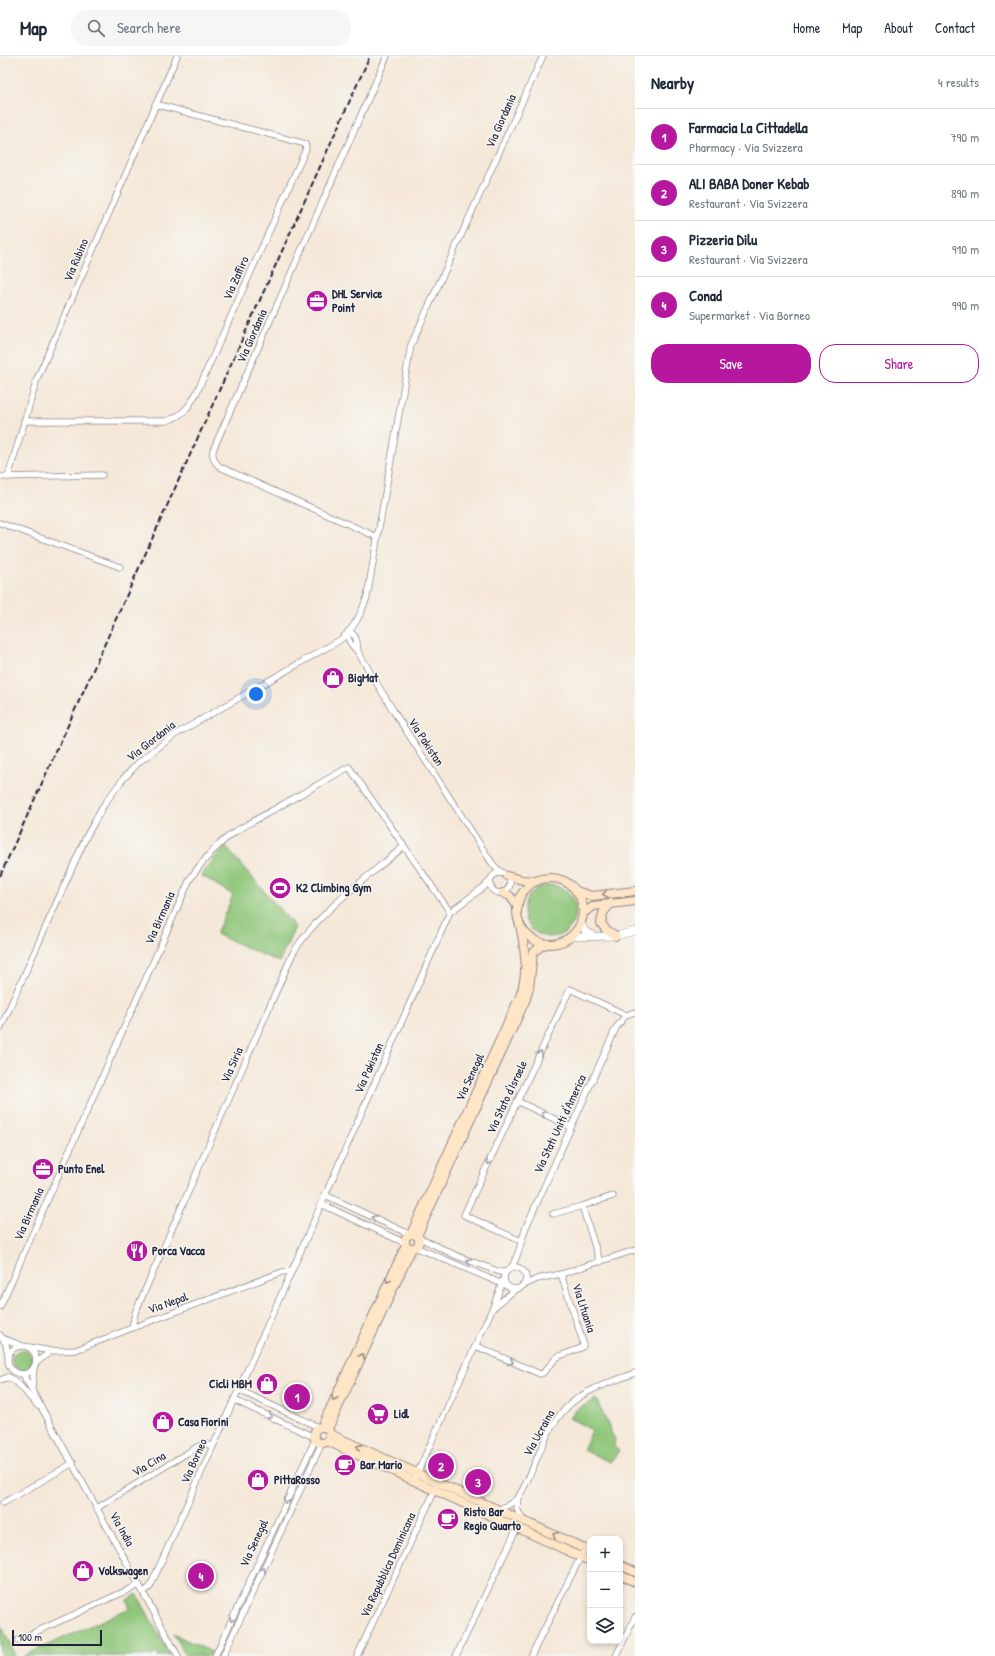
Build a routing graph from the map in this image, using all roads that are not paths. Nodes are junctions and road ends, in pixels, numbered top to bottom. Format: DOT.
graph roads {
  1 [pos="176,56"];
  2 [pos="387,56"];
  3 [pos="542,56"];
  4 [pos="155,104"];
  5 [pos="24,421"];
  6 [pos="102,475"];
  7 [pos="0,477"];
  8 [pos="8,477"];
  9 [pos="0,523"];
  10 [pos="377,537"];
  11 [pos="120,567"];
  12 [pos="356,623"];
  13 [pos="348,632"];
  14 [pos="356,636"];
  15 [pos="340,640"];
  16 [pos="350,643"];
  17 [pos="358,652"];
  18 [pos="404,846"];
  19 [pos="492,863"];
  20 [pos="505,874"];
  21 [pos="491,879"];
  22 [pos="538,881"];
  23 [pos="484,887"];
  24 [pos="491,888"];
  25 [pos="576,891"];
  26 [pos="635,891"];
  27 [pos="503,893"];
  28 [pos="635,901"];
  29 [pos="611,903"];
  30 [pos="518,907"];
  31 [pos="450,912"];
  32 [pos="583,913"];
  33 [pos="581,923"];
  34 [pos="520,925"];
  35 [pos="635,931"];
  36 [pos="596,936"];
  37 [pos="616,936"];
  38 [pos="571,937"];
  39 [pos="546,944"];
  40 [pos="635,1012"];
  41 [pos="626,1015"];
  42 [pos="0,1029"];
  43 [pos="517,1101"];
  44 [pos="571,1127"];
  45 [pos="325,1195"];
  46 [pos="613,1196"];
  47 [pos="321,1204"];
  48 [pos="582,1206"];
  49 [pos="553,1214"];
  50 [pos="414,1235"];
  51 [pos="521,1242"];
  52 [pos="409,1246"];
  53 [pos="635,1250"];
  54 [pos="518,1253"];
  55 [pos="600,1262"];
  56 [pos="292,1271"];
  57 [pos="523,1272"];
  58 [pos="561,1274"];
  59 [pos="542,1278"];
  60 [pos="504,1279"];
  61 [pos="522,1286"];
  62 [pos="516,1289"];
  63 [pos="0,1307"];
  64 [pos="492,1310"];
  65 [pos="132,1328"];
  66 [pos="1,1336"];
  67 [pos="20,1345"];
  68 [pos="476,1346"];
  69 [pos="29,1347"];
  70 [pos="51,1351"];
  71 [pos="8,1356"];
  72 [pos="8,1365"];
  73 [pos="34,1366"];
  74 [pos="635,1373"];
  75 [pos="22,1374"];
  76 [pos="3,1379"];
  77 [pos="239,1390"];
  78 [pos="32,1391"];
  79 [pos="234,1400"];
  80 [pos="44,1414"];
  81 [pos="322,1435"];
  82 [pos="213,1446"];
  83 [pos="73,1463"];
  84 [pos="416,1477"];
  85 [pos="437,1486"];
  86 [pos="518,1496"];
  87 [pos="3,1503"];
  88 [pos="98,1508"];
  89 [pos="499,1509"];
  90 [pos="523,1520"];
  91 [pos="517,1528"];
  92 [pos="587,1550"];
  93 [pos="581,1556"];
  94 [pos="587,1559"];
  95 [pos="623,1566"];
  96 [pos="635,1572"];
  97 [pos="623,1576"];
  98 [pos="635,1582"];
  99 [pos="139,1585"];
  100 [pos="144,1592"];
  101 [pos="635,1617"];
  102 [pos="18,1640"];
  103 [pos="178,1656"];
  104 [pos="215,1656"];
  105 [pos="223,1656"];
  106 [pos="357,1656"];
  107 [pos="456,1656"];
  108 [pos="531,1656"];
  109 [pos="616,1656"];
  1 -- 4 [label="street, Via Rubino"];
  2 -- 10 [label="street, Via Giordania"];
  3 -- 10 [label="street, Via Giordania"];
  4 -- 5 [label="street, Via Rubino"];
  4 -- 5 [label="street, Via Zaffiro"];
  5 -- 8 [label="street, Via Rubino"];
  6 -- 8 [label="street"];
  7 -- 8 [label="street"];
  9 -- 11 [label="street"];
  10 -- 12 [label="street, Via Giordania"];
  12 -- 13 [label="street, Via Giordania"];
  12 -- 14 [label="street, Via Pakistan"];
  13 -- 14 [label="street"];
  13 -- 15 [label="street, Via Giordania"];
  13 -- 16 [label="street"];
  14 -- 17 [label="street, Via Pakistan"];
  15 -- 16 [label="street"];
  15 -- 42 [label="street, Via Giordania"];
  16 -- 17 [label="street, Via Pakistan"];
  17 -- 19 [label="street, Via Pakistan"];
  18 -- 31 [label="street, Via Birmania"];
  18 -- 63 [label="street, Via Birmania"];
  18 -- 65 [label="street, Via Siria"];
  19 -- 20 [label="street, Via Pakistan"];
  19 -- 21 [label="street"];
  20 -- 21 [label="street, Via Pakistan"];
  20 -- 22 [label="main road"];
  20 -- 27 [label="street"];
  21 -- 23 [label="street, Via Pakistan"];
  21 -- 24 [label="street"];
  22 -- 25 [label="main road"];
  22 -- 30 [label="main road"];
  23 -- 24 [label="street"];
  23 -- 31 [label="street, Via Pakistan"];
  24 -- 27 [label="street"];
  26 -- 25 [label="main road, one-way"];
  25 -- 32 [label="main road"];
  27 -- 30 [label="main road"];
  28 -- 29 [label="main road"];
  29 -- 32 [label="main road"];
  29 -- 37 [label="main road"];
  30 -- 34 [label="main road"];
  31 -- 45 [label="street, Via Pakistan"];
  32 -- 33 [label="main road"];
  33 -- 36 [label="street"];
  33 -- 38 [label="main road"];
  34 -- 39 [label="main road"];
  34 -- 50 [label="main road, Via Senegal"];
  35 -- 37 [label="street"];
  36 -- 37 [label="street"];
  36 -- 38 [label="street"];
  38 -- 39 [label="main road"];
  39 -- 50 [label="main road, Via Senegal"];
  40 -- 41 [label="street"];
  43 -- 41 [label="street, Via Stato d'Israele, one-way"];
  41 -- 44 [label="street, Via Stati Uniti d'America"];
  44 -- 43 [label="street, one-way"];
  43 -- 51 [label="street, Via Stato d'Israele, one-way"];
  44 -- 51 [label="street, Via Stati Uniti d'America"];
  45 -- 47 [label="street, Via Pakistan"];
  50 -- 45 [label="street, one-way"];
  46 -- 48 [label="street"];
  47 -- 52 [label="street"];
  47 -- 56 [label="street, Via Pakistan"];
  48 -- 49 [label="street"];
  48 -- 55 [label="street"];
  50 -- 52 [label="main road"];
  50 -- 52 [label="main road"];
  60 -- 50 [label="street, one-way"];
  51 -- 54 [label="street, Via Stati Uniti d'America"];
  52 -- 60 [label="street"];
  52 -- 81 [label="main road, Via Senegal"];
  53 -- 55 [label="street"];
  54 -- 57 [label="street, Via Stati Uniti d'America"];
  54 -- 60 [label="street, Via Stati Uniti d'America"];
  55 -- 58 [label="street"];
  56 -- 65 [label="street, Via Nepal"];
  56 -- 77 [label="street, Via Borneo"];
  57 -- 59 [label="street"];
  57 -- 60 [label="street"];
  57 -- 61 [label="street"];
  58 -- 59 [label="street"];
  68 -- 58 [label="street, Via Lituania, one-way"];
  59 -- 61 [label="street"];
  60 -- 62 [label="street"];
  60 -- 64 [label="street, Via Stati Uniti d'America"];
  61 -- 62 [label="street"];
  62 -- 64 [label="street, Via Stati Uniti d'America"];
  64 -- 68 [label="street, Via Stati Uniti d'America"];
  65 -- 70 [label="street, Via Nepal"];
  66 -- 67 [label="street"];
  66 -- 71 [label="street"];
  67 -- 69 [label="street, Via Nepal"];
  67 -- 71 [label="street"];
  68 -- 84 [label="street, Via Stati Uniti d'America"];
  69 -- 70 [label="street, Via Nepal"];
  69 -- 73 [label="street"];
  70 -- 73 [label="street"];
  71 -- 72 [label="street"];
  72 -- 75 [label="street"];
  72 -- 76 [label="street"];
  73 -- 75 [label="street"];
  73 -- 78 [label="street"];
  74 -- 86 [label="street, Via Ucraina"];
  75 -- 76 [label="street"];
  75 -- 78 [label="street, Via India"];
  76 -- 80 [label="street, Via India"];
  77 -- 79 [label="street, Via Borneo"];
  77 -- 81 [label="street"];
  78 -- 80 [label="street, Via India"];
  79 -- 81 [label="street, one-way"];
  79 -- 82 [label="street, Via Borneo"];
  80 -- 83 [label="street, Via India"];
  81 -- 84 [label="main road"];
  81 -- 104 [label="street, Via Senegal, one-way"];
  105 -- 81 [label="street, Via Senegal, one-way"];
  82 -- 88 [label="street, Via Cina"];
  82 -- 100 [label="street, Via Borneo"];
  83 -- 87 [label="street"];
  83 -- 88 [label="street, Via India"];
  84 -- 85 [label="main road"];
  85 -- 89 [label="main road"];
  85 -- 91 [label="main road"];
  85 -- 106 [label="street, Via Repubblica Dominicana"];
  86 -- 89 [label="street, Via Ucraina"];
  86 -- 90 [label="street"];
  88 -- 99 [label="street, Via India"];
  89 -- 90 [label="main road"];
  92 -- 90 [label="main road, one-way"];
  91 -- 93 [label="main road"];
  91 -- 107 [label="street"];
  92 -- 93 [label="street"];
  93 -- 94 [label="main road"];
  93 -- 108 [label="street"];
  95 -- 96 [label="main road"];
  97 -- 98 [label="main road"];
  99 -- 100 [label="street, Via India"];
  99 -- 102 [label="street"];
  100 -- 103 [label="street, Via India"];
  101 -- 109 [label="street"];
}
